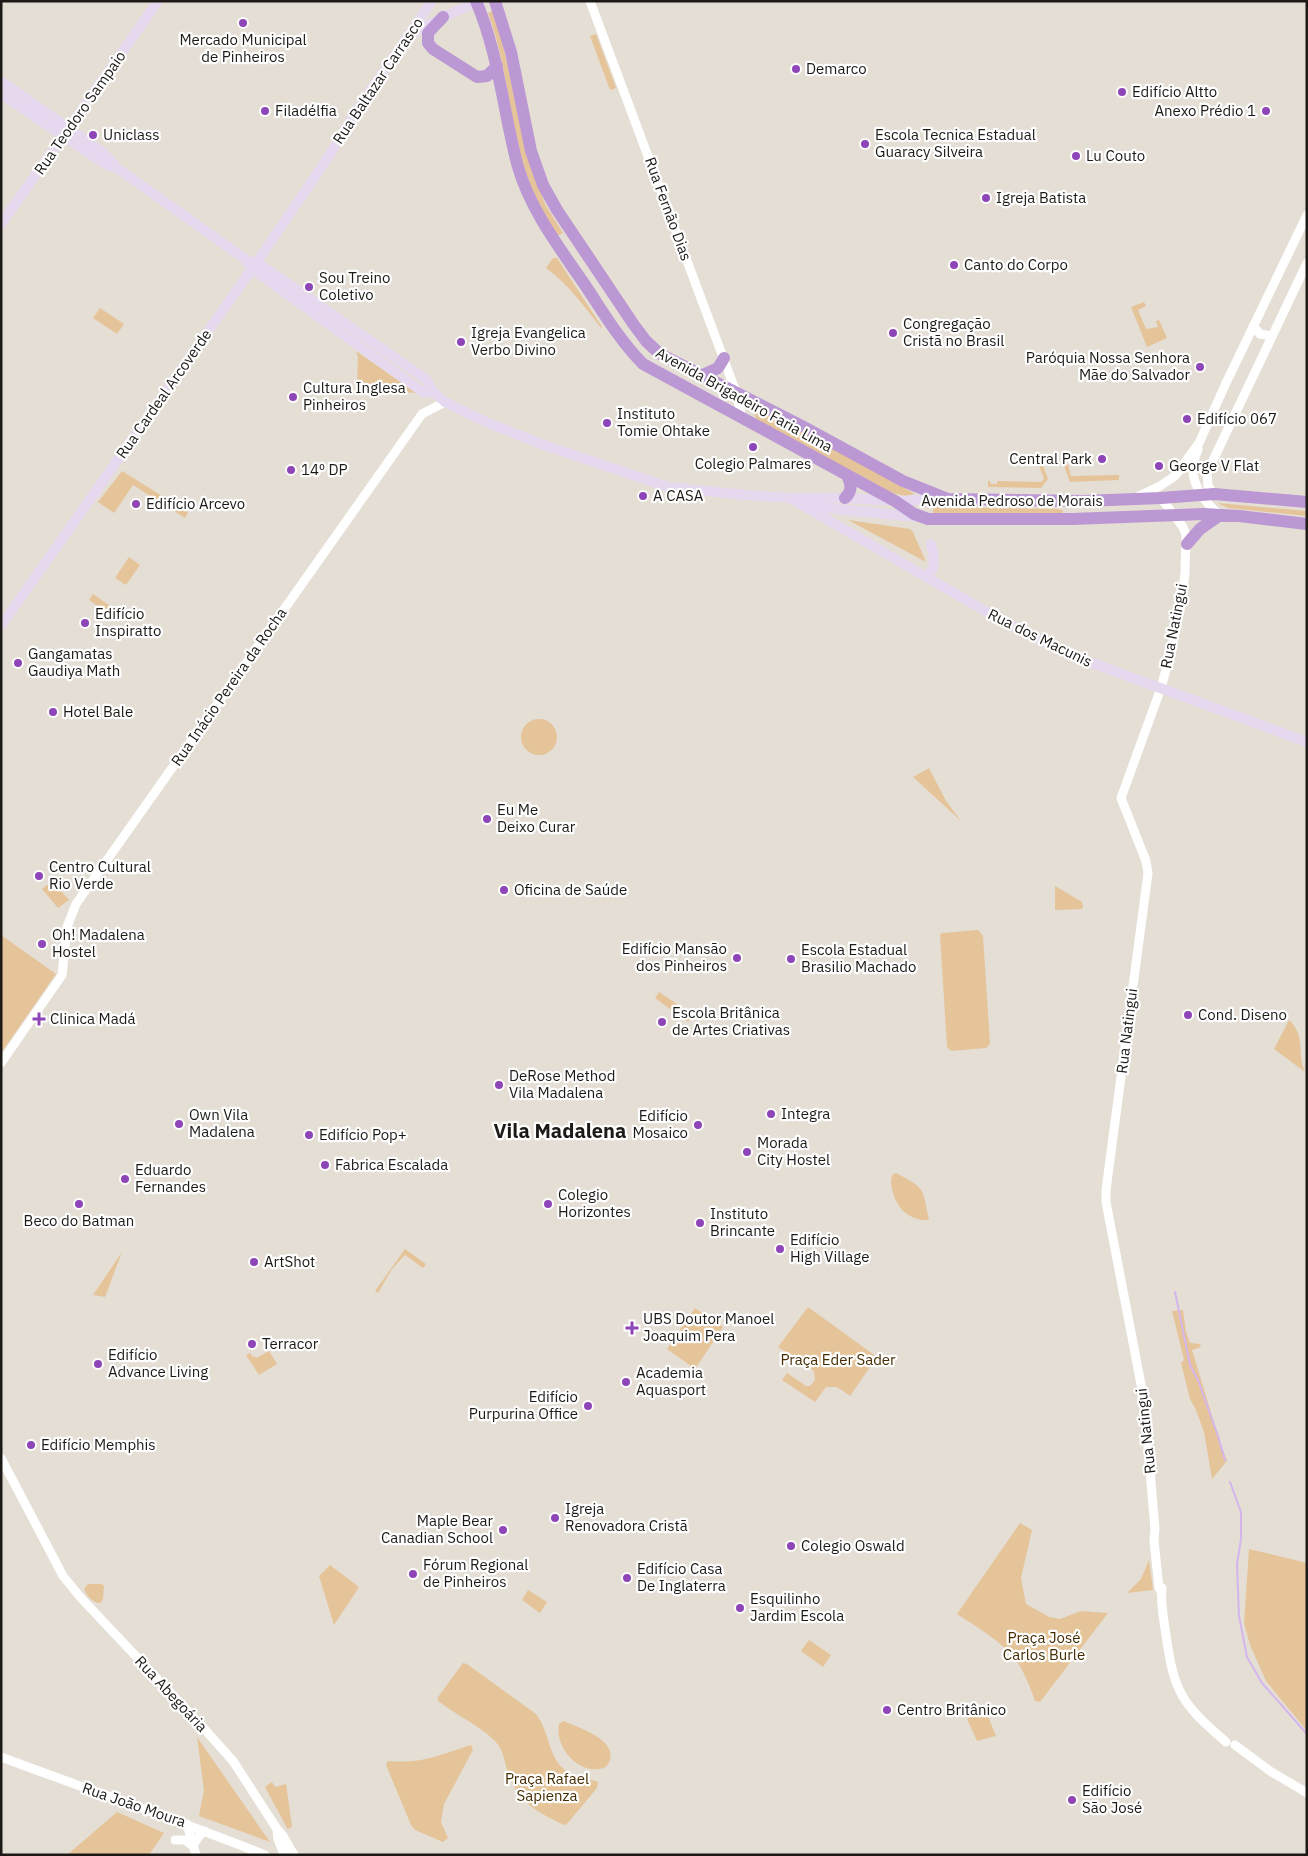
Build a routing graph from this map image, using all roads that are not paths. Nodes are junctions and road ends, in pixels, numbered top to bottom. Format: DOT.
graph roads {
  1 [pos="158,1"];
  2 [pos="432,1"];
  3 [pos="496,1"];
  4 [pos="590,1"];
  5 [pos="478,2"];
  6 [pos="443,17"];
  7 [pos="409,35"];
  8 [pos="497,66"];
  9 [pos="1,81"];
  10 [pos="1,94"];
  11 [pos="65,132"];
  12 [pos="325,162"];
  13 [pos="1307,215"];
  14 [pos="1,224"];
  15 [pos="559,246"];
  16 [pos="1307,263"];
  17 [pos="252,264"];
  18 [pos="630,319"];
  19 [pos="1254,326"];
  20 [pos="1272,336"];
  21 [pos="724,358"];
  22 [pos="703,376"];
  23 [pos="736,392"];
  24 [pos="445,402"];
  25 [pos="742,418"];
  26 [pos="1199,444"];
  27 [pos="847,475"];
  28 [pos="1208,494"];
  29 [pos="790,498"];
  30 [pos="845,498"];
  31 [pos="1161,498"];
  32 [pos="948,499"];
  33 [pos="1131,499"];
  34 [pos="895,501"];
  35 [pos="1307,502"];
  36 [pos="1220,514"];
  37 [pos="1175,516"];
  38 [pos="921,518"];
  39 [pos="1264,519"];
  40 [pos="1307,519"];
  41 [pos="1307,524"];
  42 [pos="931,544"];
  43 [pos="1187,544"];
  44 [pos="927,577"];
  45 [pos="1,626"];
  46 [pos="1161,688"];
  47 [pos="1307,742"];
  48 [pos="3,1060"];
  49 [pos="1,1069"];
  50 [pos="1,1458"];
  51 [pos="1,1758"];
  52 [pos="1307,1793"];
  53 [pos="187,1824"];
  54 [pos="277,1829"];
  55 [pos="206,1831"];
  56 [pos="278,1839"];
  57 [pos="175,1840"];
  58 [pos="195,1850"];
  59 [pos="266,1855"];
  60 [pos="284,1855"];
  61 [pos="294,1855"];
  1 -- 11 [label="main road, Rua Teodoro Sampaio"];
  2 -- 7 [label="main road, Rua Baltazar Carrasco"];
  3 -- 18 [label="highway, Avenida Brigadeiro Faria Lima"];
  4 -- 21 [label="street, Rua Fernão Dias"];
  5 -- 6 [label="main road"];
  5 -- 8 [label="highway, Avenida Brigadeiro Faria Lima"];
  6 -- 7 [label="main road"];
  6 -- 8 [label="highway"];
  7 -- 12 [label="main road, Rua Baltazar Carrasco"];
  8 -- 15 [label="highway, Avenida Brigadeiro Faria Lima"];
  9 -- 11 [label="main road, Avenida Pedroso de Morais"];
  10 -- 11 [label="main road, Avenida Pedroso de Morais"];
  11 -- 14 [label="main road, Rua Teodoro Sampaio"];
  11 -- 17 [label="main road, Avenida Pedroso de Morais"];
  12 -- 17 [label="main road, Rua Cardeal Arcoverde"];
  13 -- 19 [label="street"];
  15 -- 18 [label="highway"];
  15 -- 25 [label="highway, Avenida Brigadeiro Faria Lima"];
  16 -- 20 [label="street"];
  17 -- 24 [label="main road, Avenida Pedroso de Morais"];
  17 -- 45 [label="main road, Rua Cardeal Arcoverde"];
  18 -- 22 [label="highway, Avenida Brigadeiro Faria Lima"];
  19 -- 20 [label="street"];
  19 -- 26 [label="street"];
  20 -- 28 [label="street"];
  21 -- 22 [label="highway"];
  21 -- 23 [label="street, Rua Fernão Dias"];
  22 -- 23 [label="highway, Avenida Brigadeiro Faria Lima"];
  23 -- 25 [label="street, Rua Fernão Dias"];
  23 -- 32 [label="highway, Avenida Brigadeiro Faria Lima"];
  24 -- 29 [label="main road, Avenida Pedroso de Morais"];
  24 -- 48 [label="street, Rua Inácio Pereira da Rocha"];
  25 -- 27 [label="highway, Avenida Brigadeiro Faria Lima"];
  26 -- 28 [label="street"];
  26 -- 33 [label="street"];
  27 -- 30 [label="highway"];
  27 -- 34 [label="highway, Avenida Brigadeiro Faria Lima"];
  28 -- 31 [label="highway, Avenida Pedroso de Morais"];
  28 -- 35 [label="highway"];
  28 -- 36 [label="street"];
  29 -- 30 [label="main road, Avenida Pedroso de Morais"];
  29 -- 38 [label="main road, Avenida Pedroso de Morais"];
  29 -- 44 [label="main road, Rua dos Macunis"];
  30 -- 34 [label="main road, Avenida Pedroso de Morais"];
  31 -- 33 [label="highway, Avenida Pedroso de Morais"];
  31 -- 37 [label="street"];
  32 -- 33 [label="highway, Avenida Pedroso de Morais"];
  32 -- 34 [label="main road, Avenida Pedroso de Morais"];
  34 -- 38 [label="highway, Avenida Brigadeiro Faria Lima"];
  36 -- 37 [label="highway, Avenida Pedroso de Morais"];
  36 -- 39 [label="highway"];
  36 -- 43 [label="highway"];
  37 -- 38 [label="highway, Avenida Pedroso de Morais"];
  37 -- 43 [label="street"];
  39 -- 40 [label="highway"];
  39 -- 41 [label="highway"];
  42 -- 44 [label="main road"];
  43 -- 46 [label="street, Rua Natingui"];
  44 -- 46 [label="main road, Rua dos Macunis"];
  46 -- 47 [label="main road, Rua dos Macunis"];
  46 -- 52 [label="street, Rua Natingui"];
  48 -- 49 [label="street, Rua Inácio Pereira da Rocha"];
  50 -- 54 [label="street, Rua Abegoária"];
  51 -- 53 [label="street, Rua João Moura"];
  53 -- 55 [label="street, Rua João Moura"];
  53 -- 58 [label="street"];
  54 -- 56 [label="street, Rua Abegoária"];
  54 -- 61 [label="street, Rua Abegoária"];
  55 -- 58 [label="street"];
  55 -- 59 [label="street, Rua João Moura"];
  56 -- 59 [label="street"];
  56 -- 60 [label="street, Rua Abegoária"];
  57 -- 58 [label="street"];
}
